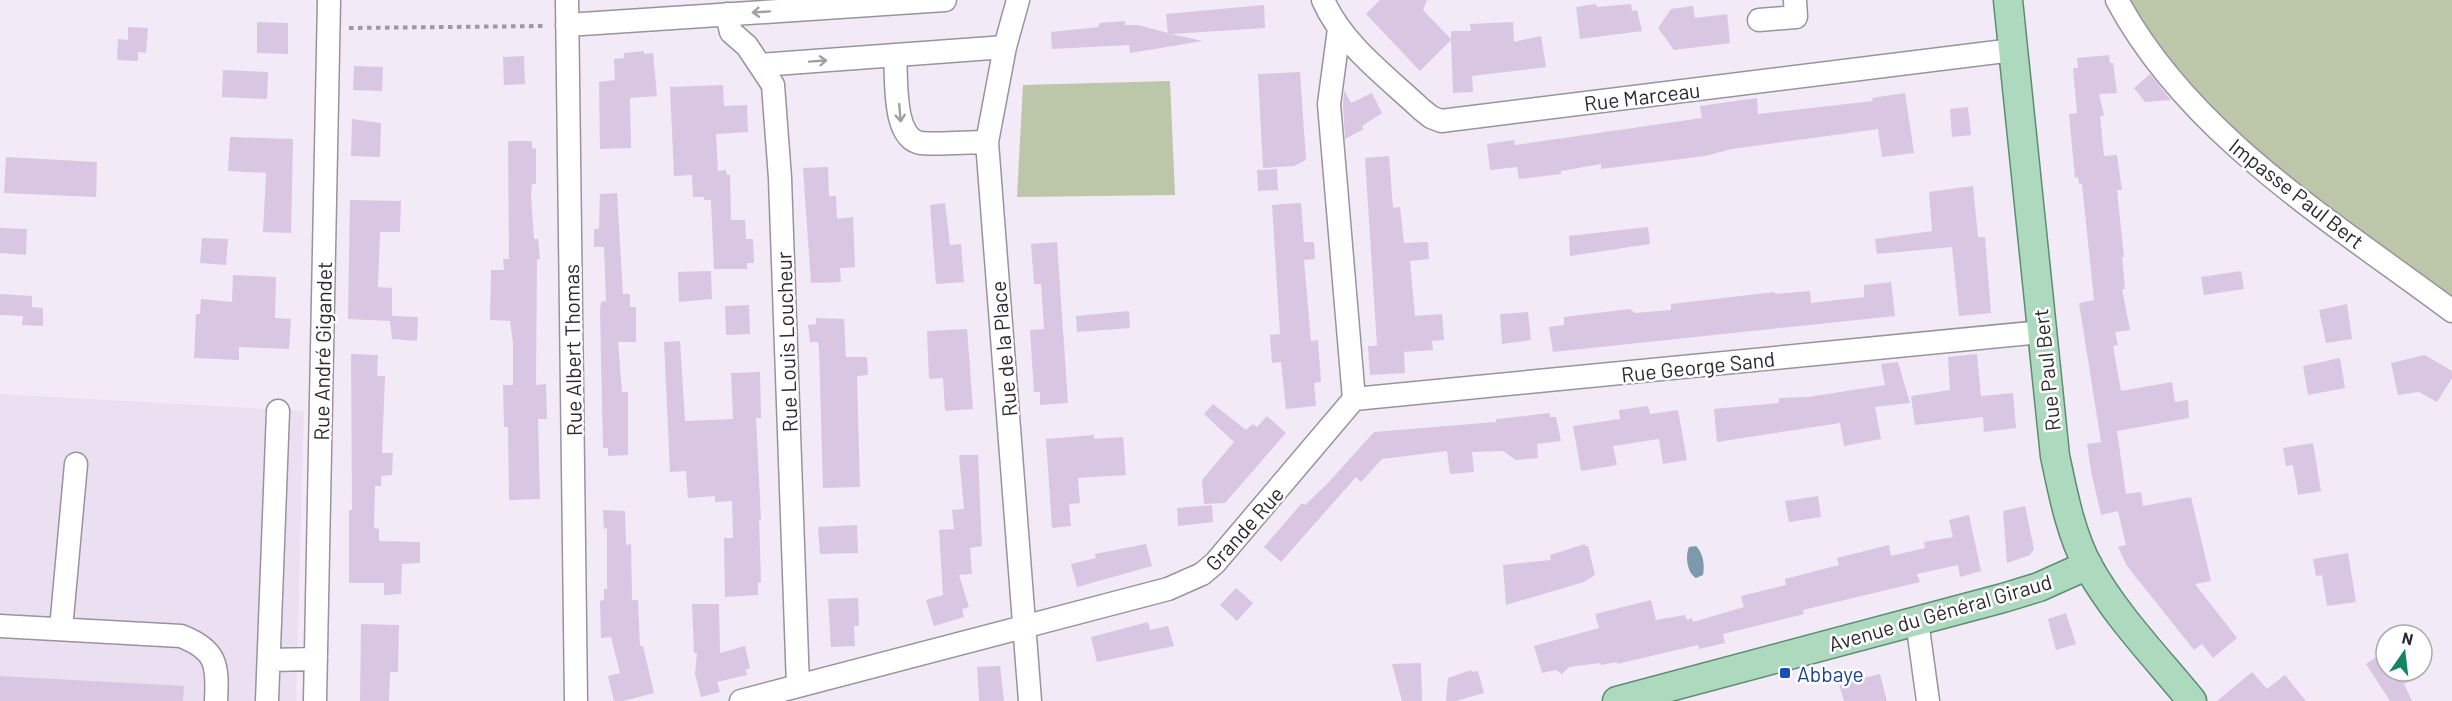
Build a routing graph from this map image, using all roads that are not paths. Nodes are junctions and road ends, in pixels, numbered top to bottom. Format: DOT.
graph roads {
  1 [pos="329,0"];
  2 [pos="567,0"];
  3 [pos="945,0"];
  4 [pos="1018,0"];
  5 [pos="1323,0"];
  6 [pos="1795,0"];
  7 [pos="2008,0"];
  8 [pos="2117,0"];
  9 [pos="728,14"];
  10 [pos="1759,20"];
  11 [pos="567,25"];
  12 [pos="1339,29"];
  13 [pos="1005,47"];
  14 [pos="2013,50"];
  15 [pos="895,55"];
  16 [pos="760,65"];
  17 [pos="987,142"];
  18 [pos="2452,311"];
  19 [pos="2042,332"];
  20 [pos="1354,399"];
  21 [pos="278,411"];
  22 [pos="76,464"];
  23 [pos="2088,565"];
  24 [pos="1917,621"];
  25 [pos="0,626"];
  26 [pos="1025,627"];
  27 [pos="61,629"];
  28 [pos="316,659"];
  29 [pos="269,660"];
  30 [pos="798,686"];
  31 [pos="216,701"];
  32 [pos="267,701"];
  33 [pos="315,701"];
  34 [pos="576,701"];
  35 [pos="741,701"];
  36 [pos="1030,701"];
  37 [pos="1617,701"];
  38 [pos="1928,701"];
  39 [pos="2192,701"];
  1 -- 28 [label="street, Rue André Gigandet"];
  2 -- 11 [label="street, Rue Albert Thomas"];
  3 -- 9 [label="street, one-way"];
  4 -- 13 [label="street, Rue de la Place"];
  5 -- 12 [label="street, Rue Marceau"];
  6 -- 10 [label="street"];
  7 -- 14 [label="main road, Rue Paul Bert"];
  8 -- 18 [label="street, Impasse Paul Bert"];
  9 -- 11 [label="street"];
  9 -- 16 [label="street, Rue Louis Loucheur"];
  11 -- 34 [label="street, Rue Albert Thomas"];
  12 -- 14 [label="street, Rue Marceau"];
  12 -- 20 [label="street"];
  13 -- 15 [label="street"];
  13 -- 17 [label="street, Rue de la Place"];
  14 -- 19 [label="main road, Rue Paul Bert"];
  16 -- 15 [label="street, one-way"];
  15 -- 17 [label="street, one-way"];
  16 -- 30 [label="street, Rue Louis Loucheur"];
  17 -- 26 [label="street, Rue de la Place"];
  19 -- 20 [label="street, Rue George Sand"];
  19 -- 23 [label="main road, Rue Paul Bert"];
  20 -- 26 [label="street, Grande Rue"];
  21 -- 29 [label="street"];
  22 -- 27 [label="street"];
  23 -- 24 [label="main road, Avenue du Général Giraud"];
  23 -- 39 [label="main road, Rue Paul Bert"];
  24 -- 37 [label="main road, Avenue du Général Giraud"];
  24 -- 38 [label="street"];
  25 -- 27 [label="street"];
  26 -- 30 [label="street, Grande Rue"];
  26 -- 36 [label="street, Rue de la Place"];
  27 -- 31 [label="street"];
  28 -- 29 [label="street"];
  28 -- 33 [label="street, Rue André Gigandet"];
  29 -- 32 [label="street"];
  30 -- 35 [label="street, Grande Rue"];
}
